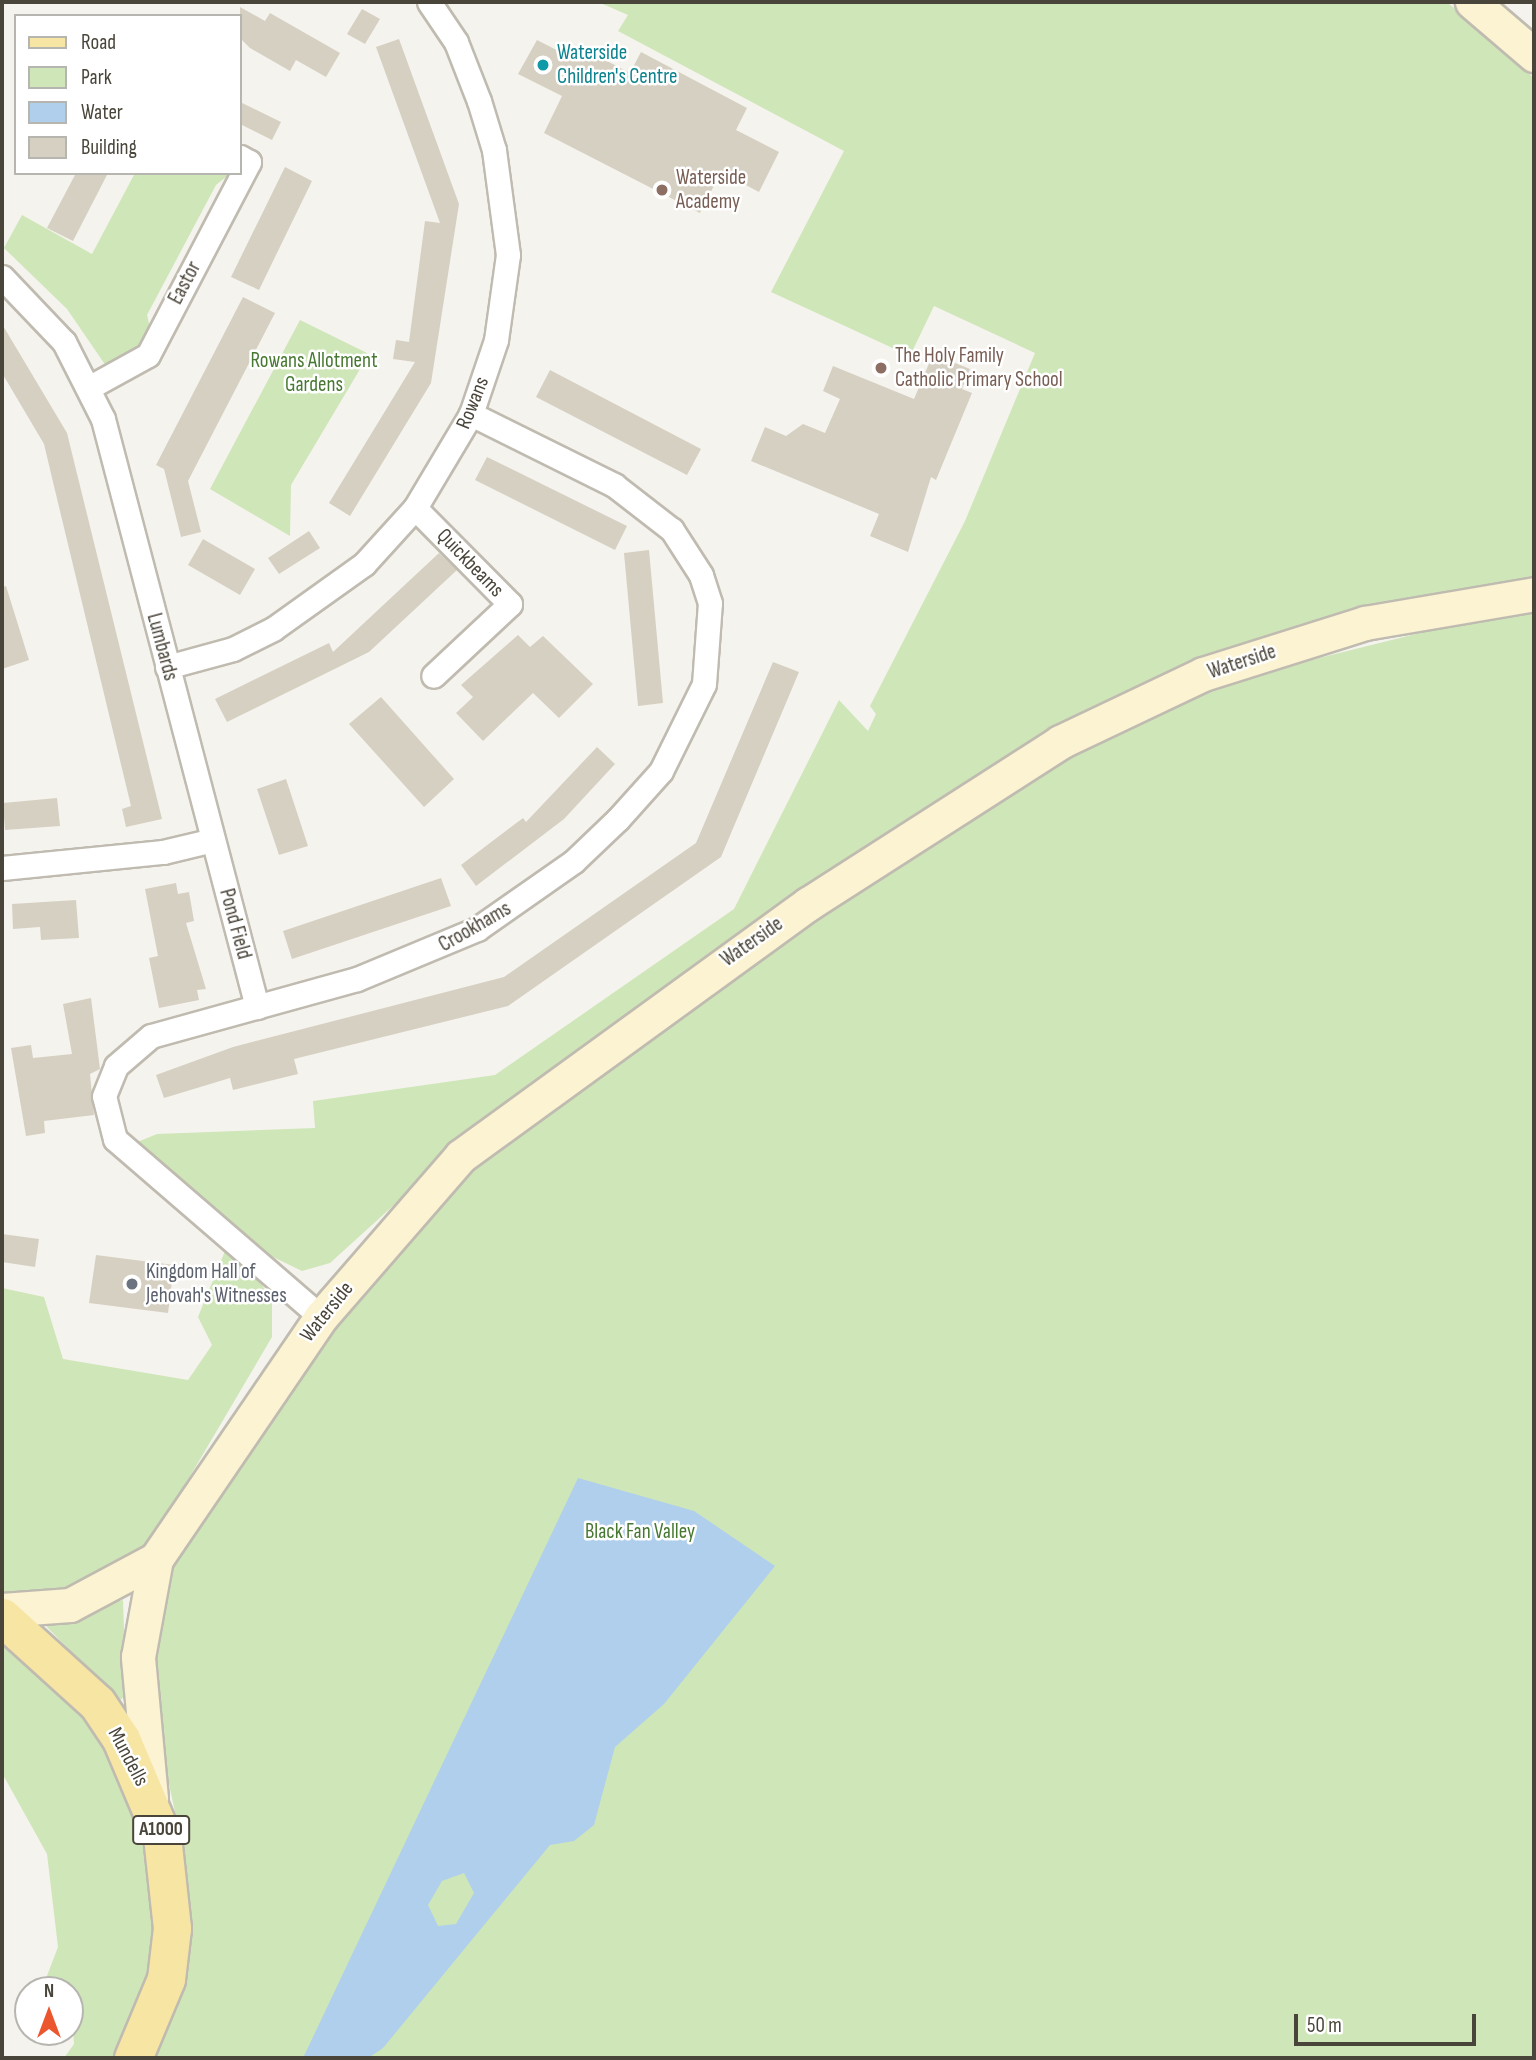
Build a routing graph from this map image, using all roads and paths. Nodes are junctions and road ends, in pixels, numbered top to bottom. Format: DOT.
graph roads {
  1 [pos="429,2"];
  2 [pos="1472,2"];
  3 [pos="1534,55"];
  4 [pos="242,158"];
  5 [pos="2,277"];
  6 [pos="90,387"];
  7 [pos="471,414"];
  8 [pos="415,508"];
  9 [pos="1534,594"];
  10 [pos="167,667"];
  11 [pos="433,676"];
  12 [pos="212,840"];
  13 [pos="2,868"];
  14 [pos="257,1007"];
  15 [pos="321,1317"];
  16 [pos="156,1559"];
  17 [pos="2,1610"];
  18 [pos="2,1617"];
  19 [pos="151,1800"];
  20 [pos="133,2058"];
  1 -- 7 [label="street, Rowans"];
  2 -- 3 [label="main road"];
  4 -- 6 [label="street, Eastor"];
  5 -- 6 [label="street, Lumbards"];
  6 -- 10 [label="street, Lumbards"];
  7 -- 8 [label="street, Rowans"];
  7 -- 14 [label="street, Crookhams"];
  8 -- 10 [label="street, Rowans"];
  8 -- 11 [label="street, Quickbeams"];
  9 -- 15 [label="main road, Waterside"];
  10 -- 12 [label="street, Lumbards"];
  12 -- 13 [label="street"];
  12 -- 14 [label="street, Pond Field"];
  14 -- 15 [label="street, Crookhams"];
  15 -- 16 [label="main road, Waterside"];
  16 -- 17 [label="main road, Waterside"];
  16 -- 19 [label="main road, Waterside"];
  18 -- 19 [label="main road, Mundells / A1000"];
  19 -- 20 [label="main road, Mundells / A1000"];
}
